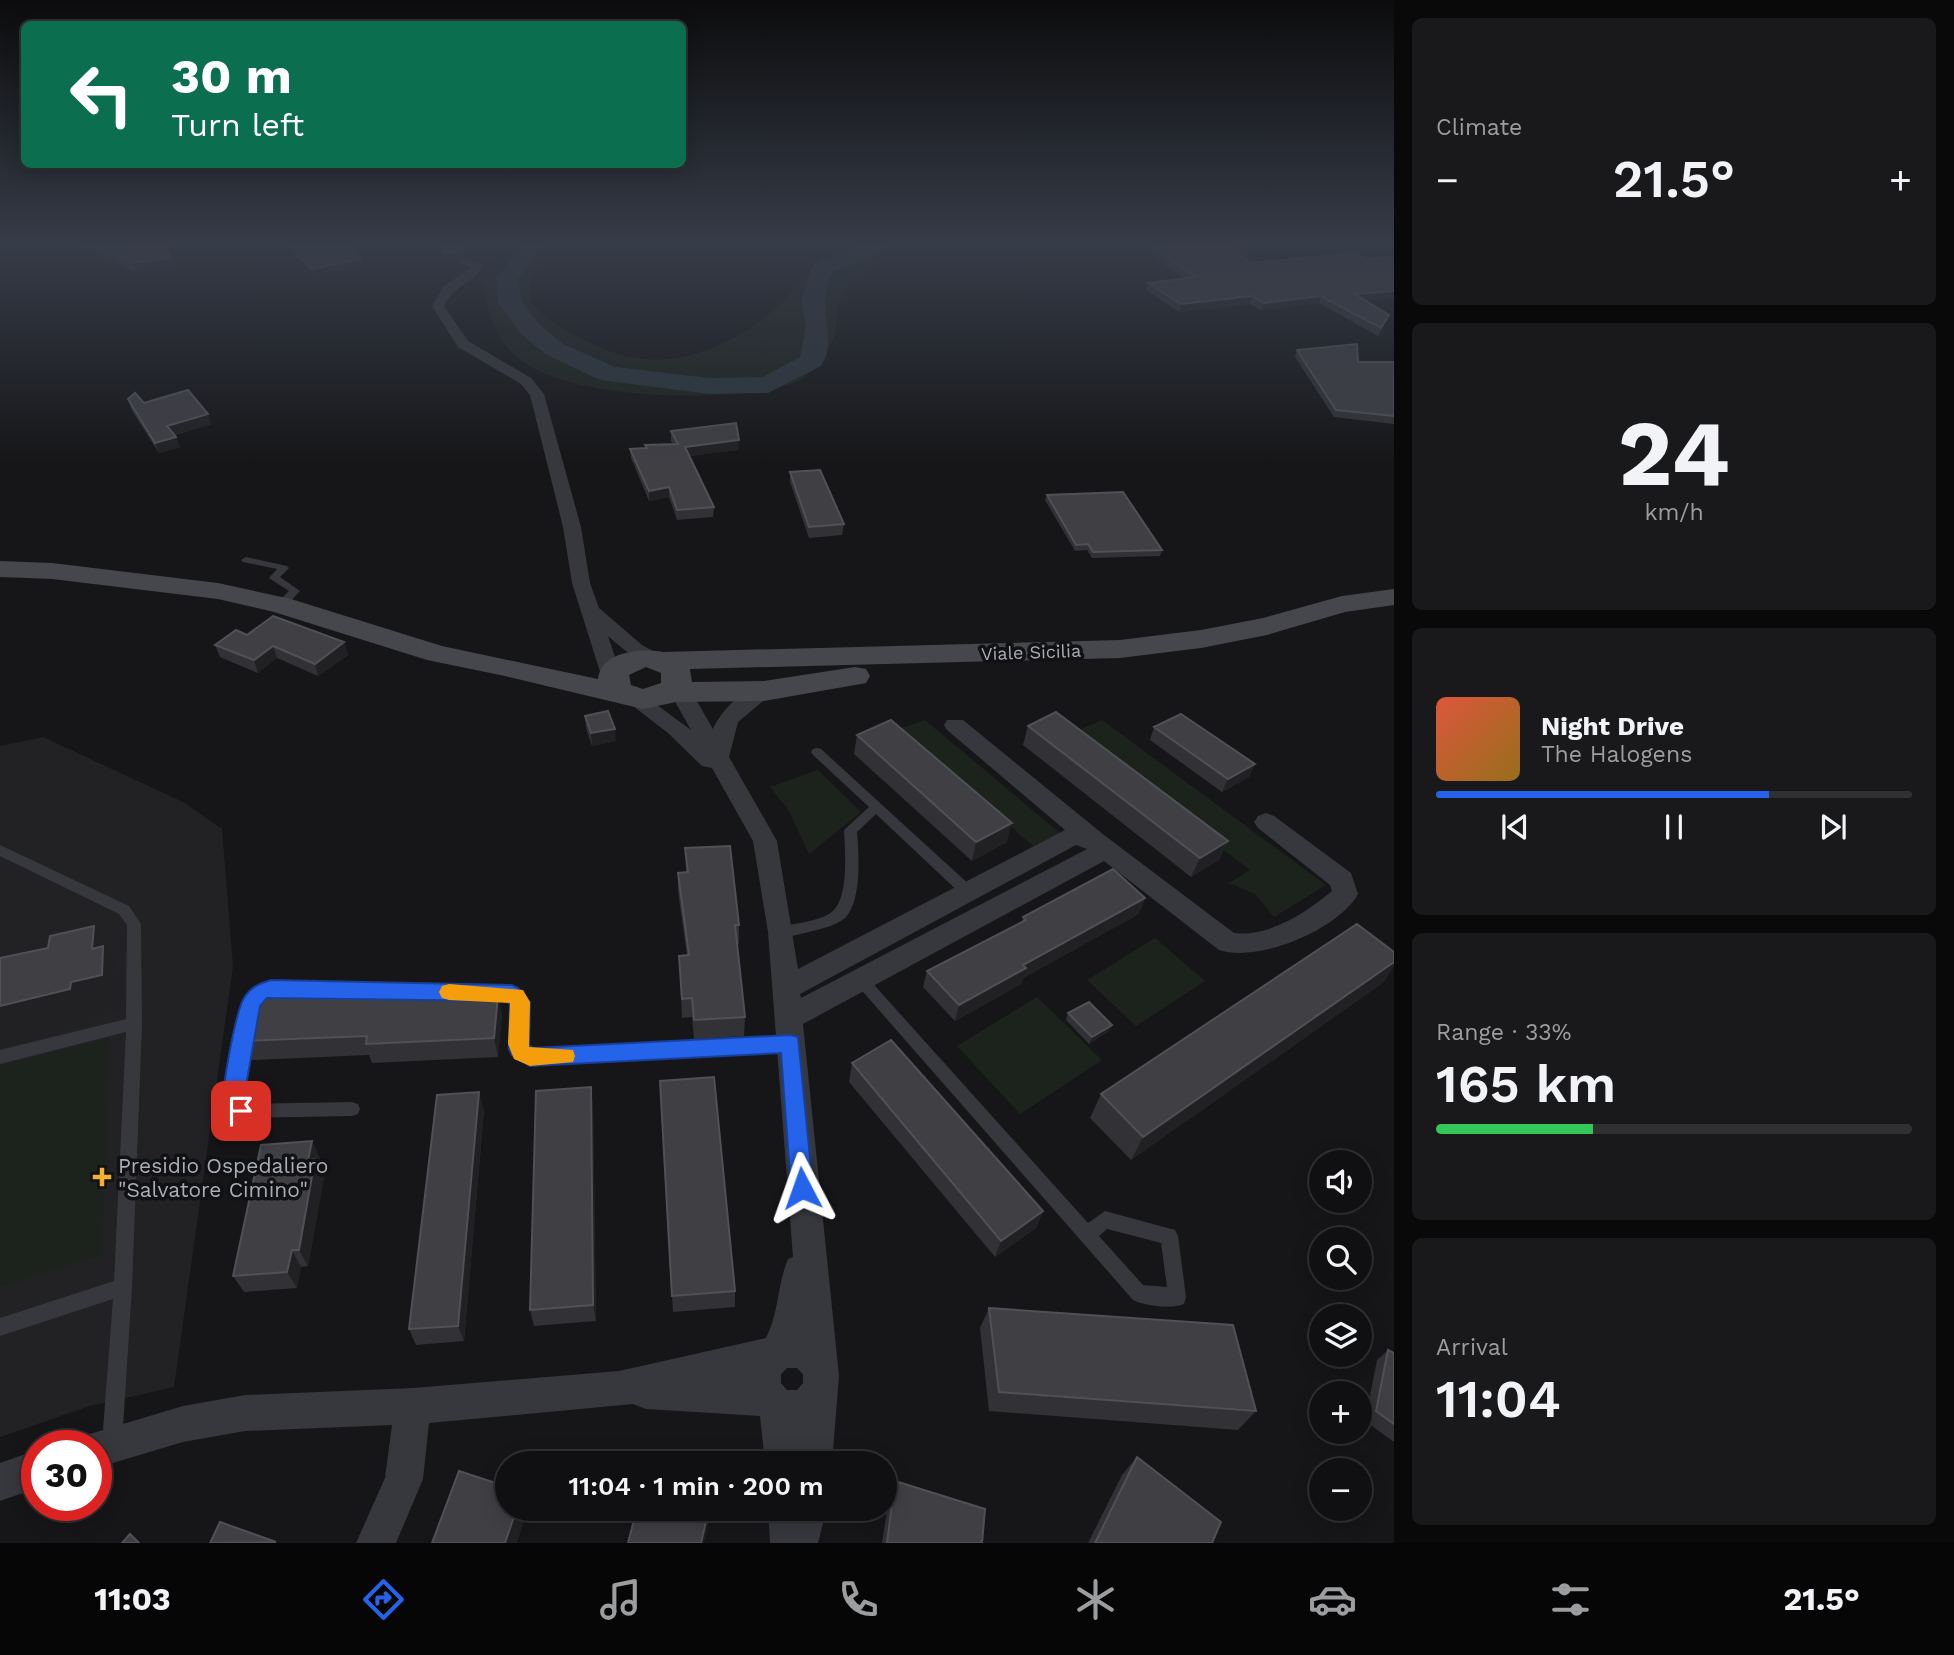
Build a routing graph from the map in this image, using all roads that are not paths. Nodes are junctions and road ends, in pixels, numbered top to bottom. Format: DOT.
graph roads {
  1 [pos="447,319"];
  2 [pos="246,560"];
  3 [pos="0,569"];
  4 [pos="1394,597"];
  5 [pos="281,605"];
  6 [pos="589,610"];
  7 [pos="1394,615"];
  8 [pos="645,678"];
  9 [pos="764,691"];
  10 [pos="955,725"];
  11 [pos="817,752"];
  12 [pos="722,769"];
  13 [pos="877,807"];
  14 [pos="1266,822"];
  15 [pos="1095,841"];
  16 [pos="0,850"];
  17 [pos="968,892"];
  18 [pos="781,932"];
  19 [pos="862,981"];
  20 [pos="786,988"];
  21 [pos="134,1024"];
  22 [pos="790,1031"];
  23 [pos="0,1057"];
  24 [pos="352,1109"];
  25 [pos="804,1212"];
  26 [pos="1087,1235"];
  27 [pos="123,1287"];
  28 [pos="0,1327"];
  29 [pos="777,1353"];
  30 [pos="820,1385"];
  31 [pos="619,1389"];
  32 [pos="773,1400"];
  33 [pos="413,1406"];
  34 [pos="106,1430"];
  35 [pos="112,1444"];
  36 [pos="784,1451"];
  37 [pos="814,1451"];
  38 [pos="21,1475"];
  39 [pos="0,1482"];
  40 [pos="788,1521"];
  41 [pos="804,1521"];
  42 [pos="376,1543"];
  43 [pos="789,1543"];
  44 [pos="798,1543"];
  1 -- 6 [label="street"];
  2 -- 5 [label="lane"];
  3 -- 5 [label="main road"];
  4 -- 8 [label="main road, Viale Sicilia"];
  5 -- 8 [label="main road"];
  6 -- 8 [label="street"];
  6 -- 8 [label="street"];
  7 -- 9 [label="main road, Viale Sicilia"];
  8 -- 9 [label="main road, Viale Sicilia"];
  8 -- 12 [label="street"];
  8 -- 12 [label="street"];
  9 -- 12 [label="street"];
  10 -- 15 [label="street"];
  11 -- 13 [label="lane"];
  12 -- 18 [label="street"];
  13 -- 17 [label="lane"];
  13 -- 18 [label="lane"];
  14 -- 15 [label="street"];
  15 -- 17 [label="street"];
  15 -- 19 [label="street"];
  16 -- 21 [label="lane"];
  17 -- 20 [label="street"];
  18 -- 20 [label="street"];
  19 -- 22 [label="street"];
  19 -- 26 [label="lane"];
  20 -- 22 [label="street"];
  21 -- 23 [label="lane"];
  21 -- 27 [label="lane"];
  22 -- 24 [label="lane"];
  22 -- 25 [label="street"];
  25 -- 29 [label="street"];
  25 -- 30 [label="street"];
  26 -- 26 [label="lane"];
  27 -- 28 [label="lane"];
  27 -- 34 [label="lane"];
  29 -- 30 [label="street"];
  29 -- 31 [label="street"];
  29 -- 32 [label="street"];
  30 -- 32 [label="street"];
  30 -- 37 [label="street"];
  31 -- 32 [label="street"];
  31 -- 33 [label="street"];
  32 -- 36 [label="street"];
  33 -- 35 [label="street"];
  33 -- 42 [label="street"];
  38 -- 39 [label="street"];
  40 -- 43 [label="street"];
  41 -- 44 [label="street"];
}
